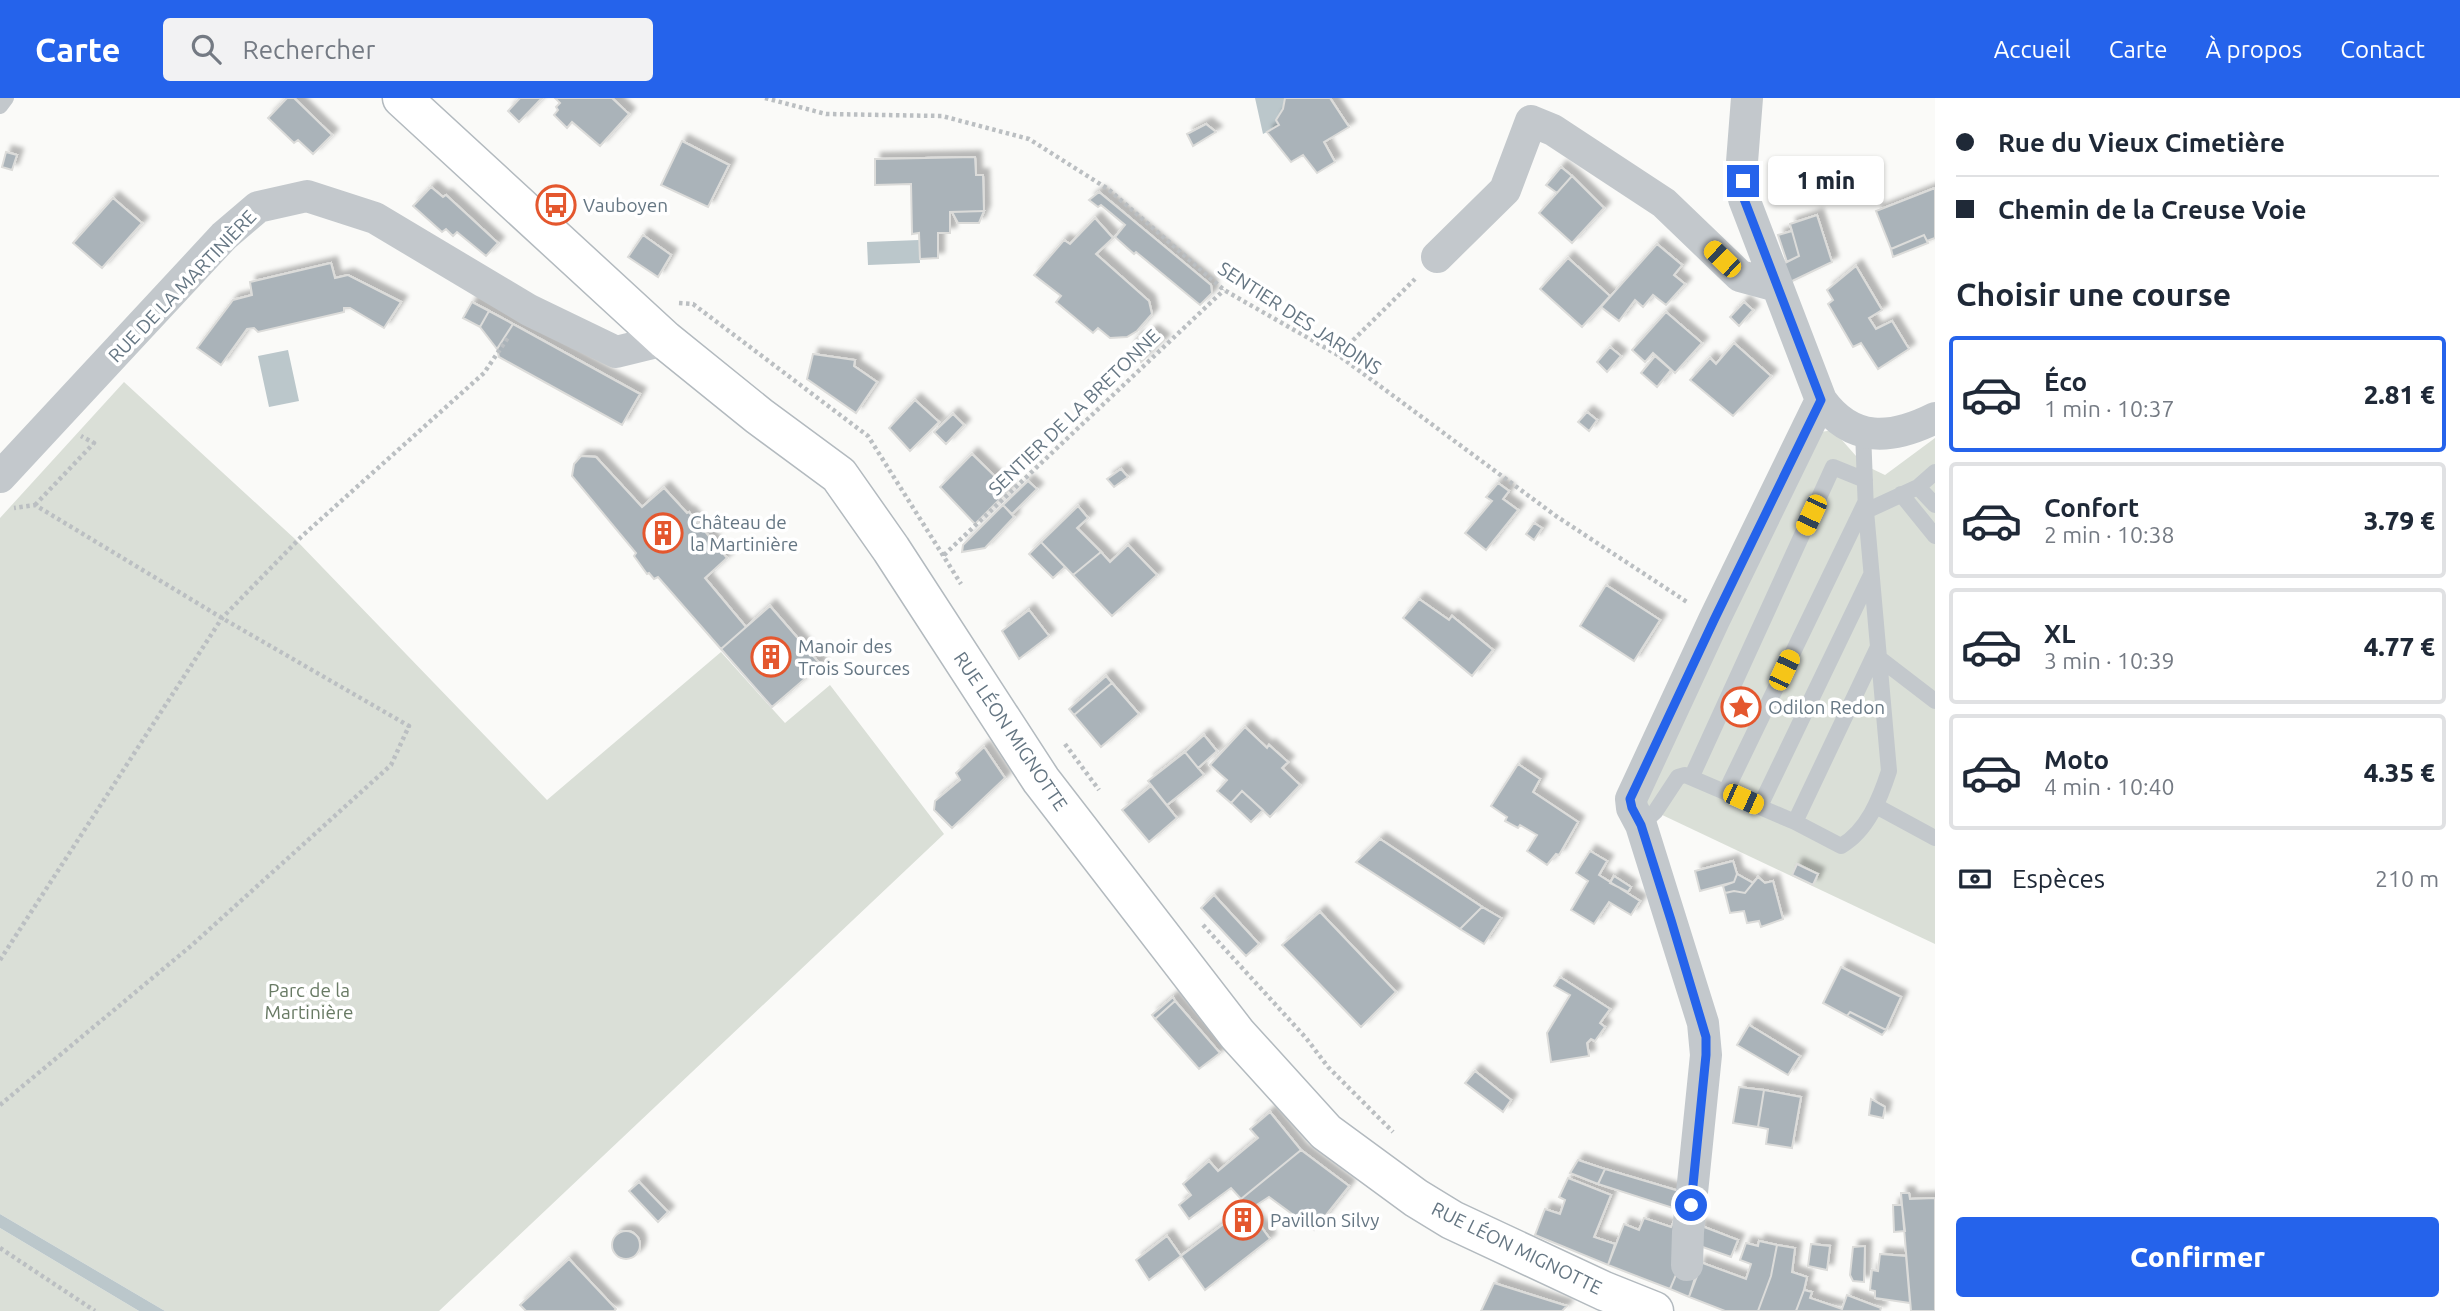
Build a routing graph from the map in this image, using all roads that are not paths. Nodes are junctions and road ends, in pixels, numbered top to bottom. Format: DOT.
graph roads {
  1 [pos="6,98"];
  2 [pos="402,98"];
  3 [pos="1746,98"];
  4 [pos="0,106"];
  5 [pos="1437,257"];
  6 [pos="1777,286"];
  7 [pos="665,340"];
  8 [pos="1821,400"];
  9 [pos="1935,418"];
  10 [pos="1863,431"];
  11 [pos="6,463"];
  12 [pos="1935,472"];
  13 [pos="1865,481"];
  14 [pos="1918,487"];
  15 [pos="1901,495"];
  16 [pos="1866,505"];
  17 [pos="1935,505"];
  18 [pos="1932,525"];
  19 [pos="1872,572"];
  20 [pos="1879,652"];
  21 [pos="1935,701"];
  22 [pos="1692,776"];
  23 [pos="1726,791"];
  24 [pos="1760,806"];
  25 [pos="1876,806"];
  26 [pos="1796,822"];
  27 [pos="1641,825"];
  28 [pos="1935,838"];
  29 [pos="1688,1265"];
  30 [pos="1599,1301"];
  31 [pos="1654,1311"];
  1 -- 4 [label="lane"];
  2 -- 7 [label="main road, RUE LÉON MIGNOTTE"];
  3 -- 6 [label="street"];
  5 -- 6 [label="street"];
  6 -- 8 [label="street"];
  7 -- 11 [label="street, RUE DE LA MARTINIÈRE"];
  7 -- 30 [label="main road, RUE LÉON MIGNOTTE"];
  8 -- 10 [label="street"];
  8 -- 27 [label="street"];
  9 -- 10 [label="street"];
  10 -- 13 [label="lane"];
  12 -- 14 [label="lane"];
  13 -- 16 [label="lane"];
  13 -- 22 [label="lane"];
  14 -- 15 [label="lane"];
  14 -- 17 [label="lane"];
  15 -- 16 [label="lane"];
  15 -- 18 [label="lane"];
  16 -- 19 [label="lane"];
  16 -- 23 [label="lane"];
  19 -- 20 [label="lane"];
  19 -- 24 [label="lane"];
  20 -- 21 [label="lane"];
  20 -- 25 [label="lane"];
  20 -- 26 [label="lane"];
  22 -- 23 [label="lane"];
  22 -- 27 [label="lane"];
  23 -- 24 [label="lane"];
  24 -- 26 [label="lane"];
  25 -- 26 [label="lane"];
  25 -- 28 [label="lane"];
  27 -- 29 [label="street"];
  30 -- 31 [label="main road, RUE LÉON MIGNOTTE"];
}
